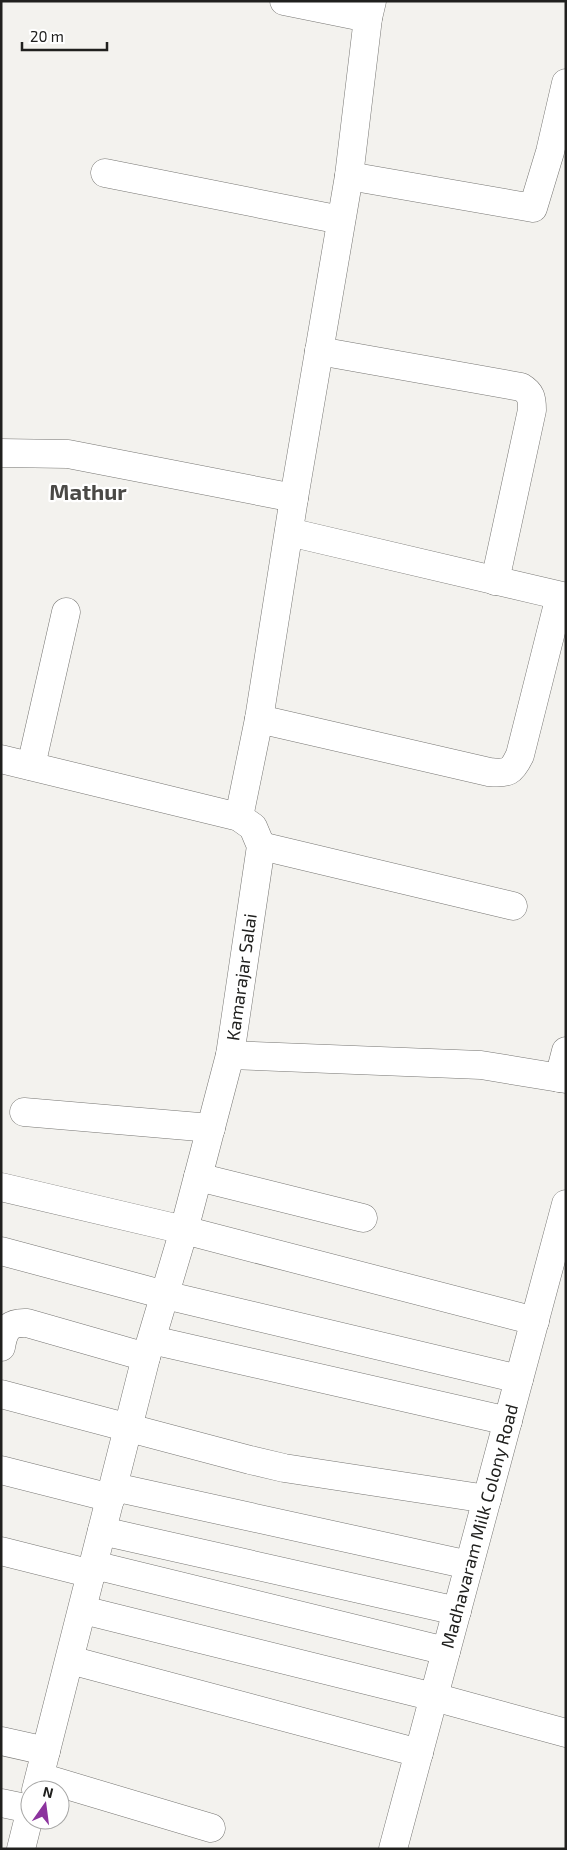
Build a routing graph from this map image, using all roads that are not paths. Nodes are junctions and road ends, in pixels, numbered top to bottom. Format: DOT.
graph roads {
  1 [pos="284,1"];
  2 [pos="370,10"];
  3 [pos="566,83"];
  4 [pos="558,154"];
  5 [pos="104,173"];
  6 [pos="349,176"];
  7 [pos="341,220"];
  8 [pos="319,351"];
  9 [pos="1,453"];
  10 [pos="294,498"];
  11 [pos="289,532"];
  12 [pos="495,582"];
  13 [pos="563,596"];
  14 [pos="66,612"];
  15 [pos="259,719"];
  16 [pos="1,759"];
  17 [pos="31,766"];
  18 [pos="239,817"];
  19 [pos="261,846"];
  20 [pos="513,906"];
  21 [pos="566,1051"];
  22 [pos="230,1055"];
  23 [pos="562,1079"];
  24 [pos="24,1112"];
  25 [pos="211,1128"];
  26 [pos="198,1177"];
  27 [pos="1,1187"];
  28 [pos="566,1204"];
  29 [pos="362,1218"];
  30 [pos="184,1230"];
  31 [pos="1,1252"];
  32 [pos="165,1295"];
  33 [pos="534,1321"];
  34 [pos="1,1348"];
  35 [pos="149,1348"];
  36 [pos="519,1379"];
  37 [pos="1,1394"];
  38 [pos="508,1422"];
  39 [pos="129,1427"];
  40 [pos="1,1470"];
  41 [pos="112,1492"];
  42 [pos="487,1499"];
  43 [pos="102,1531"];
  44 [pos="1,1551"];
  45 [pos="469,1565"];
  46 [pos="93,1570"];
  47 [pos="82,1610"];
  48 [pos="457,1610"];
  49 [pos="446,1651"];
  50 [pos="70,1660"];
  51 [pos="434,1697"];
  52 [pos="566,1733"];
  53 [pos="1,1741"];
  54 [pos="46,1751"];
  55 [pos="419,1753"];
  56 [pos="39,1780"];
  57 [pos="70,1792"];
  58 [pos="1,1803"];
  59 [pos="20,1808"];
  60 [pos="211,1828"];
  61 [pos="26,1830"];
  62 [pos="21,1849"];
  63 [pos="393,1849"];
  1 -- 2 [label="street"];
  2 -- 6 [label="street"];
  3 -- 4 [label="street"];
  4 -- 6 [label="street"];
  5 -- 7 [label="street"];
  6 -- 7 [label="street"];
  7 -- 8 [label="street"];
  8 -- 10 [label="street"];
  8 -- 12 [label="street"];
  9 -- 10 [label="street"];
  10 -- 11 [label="street"];
  11 -- 12 [label="street"];
  11 -- 15 [label="street"];
  12 -- 13 [label="street"];
  13 -- 15 [label="street"];
  14 -- 17 [label="street"];
  15 -- 18 [label="street"];
  16 -- 17 [label="street"];
  17 -- 18 [label="street"];
  18 -- 19 [label="street"];
  19 -- 20 [label="street"];
  19 -- 22 [label="street, Kamarajar Salai"];
  21 -- 23 [label="street"];
  22 -- 23 [label="street, Kamarajar Salai"];
  22 -- 25 [label="street"];
  24 -- 25 [label="street"];
  25 -- 26 [label="street"];
  26 -- 29 [label="street"];
  26 -- 30 [label="street"];
  27 -- 30 [label="street"];
  28 -- 33 [label="street, Madhavaram Milk Colony Road"];
  30 -- 32 [label="street"];
  30 -- 33 [label="street"];
  31 -- 32 [label="street"];
  32 -- 35 [label="street"];
  32 -- 36 [label="street"];
  33 -- 36 [label="street, Madhavaram Milk Colony Road"];
  34 -- 35 [label="street"];
  35 -- 38 [label="street"];
  35 -- 39 [label="street"];
  36 -- 38 [label="street, Madhavaram Milk Colony Road"];
  37 -- 39 [label="street"];
  38 -- 42 [label="street, Madhavaram Milk Colony Road"];
  39 -- 41 [label="street"];
  39 -- 42 [label="street"];
  40 -- 41 [label="street"];
  41 -- 43 [label="street"];
  41 -- 45 [label="street"];
  42 -- 45 [label="street, Madhavaram Milk Colony Road"];
  43 -- 46 [label="street"];
  43 -- 48 [label="street"];
  44 -- 46 [label="street"];
  45 -- 48 [label="street, Madhavaram Milk Colony Road"];
  46 -- 47 [label="street"];
  46 -- 49 [label="street"];
  47 -- 50 [label="street"];
  47 -- 51 [label="street"];
  48 -- 49 [label="street, Madhavaram Milk Colony Road"];
  49 -- 51 [label="street, Madhavaram Milk Colony Road"];
  50 -- 54 [label="street"];
  50 -- 55 [label="street"];
  51 -- 52 [label="street"];
  51 -- 55 [label="street, Madhavaram Milk Colony Road"];
  53 -- 54 [label="street"];
  54 -- 56 [label="street"];
  55 -- 63 [label="street, Madhavaram Milk Colony Road"];
  57 -- 60 [label="street"];
  58 -- 59 [label="street"];
  61 -- 62 [label="street"];
}
